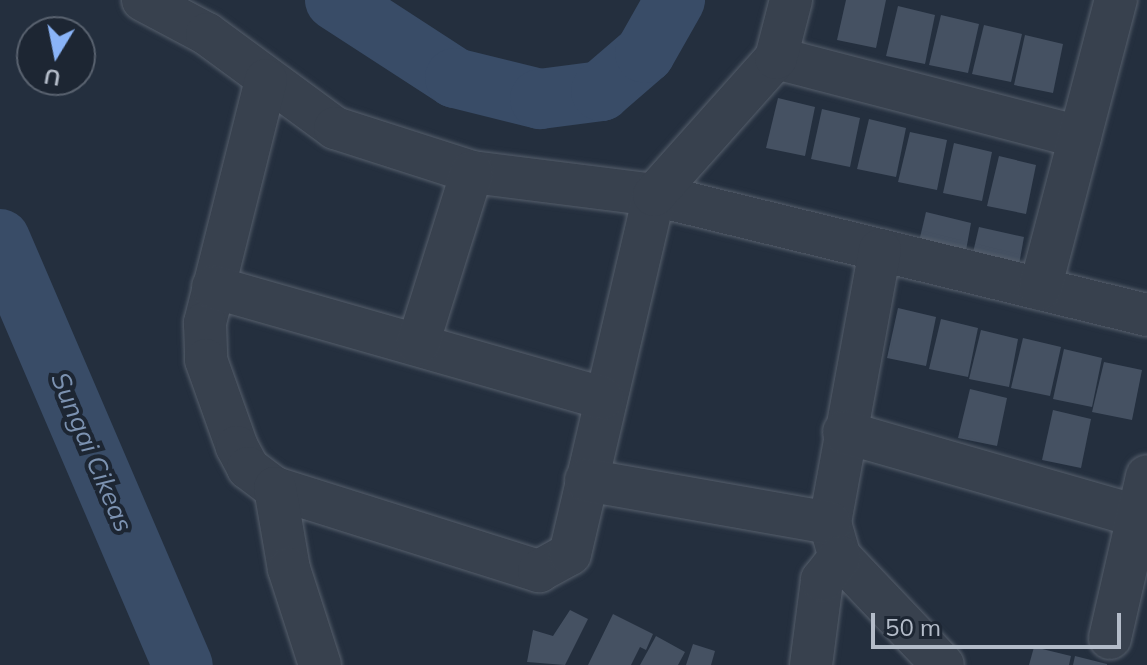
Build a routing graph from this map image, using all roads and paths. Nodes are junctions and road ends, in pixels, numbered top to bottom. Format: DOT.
graph roads {
  1 [pos="143,0"];
  2 [pos="791,0"];
  3 [pos="1116,0"];
  4 [pos="776,58"];
  5 [pos="266,80"];
  6 [pos="1080,137"];
  7 [pos="472,172"];
  8 [pos="654,195"];
  9 [pos="880,250"];
  10 [pos="213,287"];
  11 [pos="1040,289"];
  12 [pos="1147,315"];
  13 [pos="418,344"];
  14 [pos="602,398"];
  15 [pos="844,432"];
  16 [pos="1147,476"];
  17 [pos="586,480"];
  18 [pos="275,488"];
  19 [pos="1137,516"];
  20 [pos="835,540"];
  21 [pos="1110,638"];
  22 [pos="320,665"];
  23 [pos="811,665"];
  24 [pos="943,665"];
  1 -- 5 [label="street"];
  2 -- 4 [label="street"];
  3 -- 6 [label="street"];
  4 -- 6 [label="street"];
  4 -- 8 [label="street"];
  5 -- 7 [label="street"];
  5 -- 10 [label="street"];
  6 -- 11 [label="street"];
  7 -- 8 [label="street"];
  7 -- 13 [label="street"];
  8 -- 9 [label="street"];
  8 -- 14 [label="street"];
  9 -- 11 [label="street"];
  9 -- 15 [label="street"];
  10 -- 13 [label="street"];
  10 -- 18 [label="street"];
  11 -- 12 [label="street"];
  13 -- 14 [label="street"];
  14 -- 17 [label="street"];
  15 -- 19 [label="street"];
  15 -- 20 [label="street"];
  16 -- 19 [label="street"];
  17 -- 18 [label="street"];
  17 -- 20 [label="street"];
  18 -- 22 [label="street"];
  19 -- 21 [label="street"];
  20 -- 23 [label="street"];
  20 -- 24 [label="street"];
}
